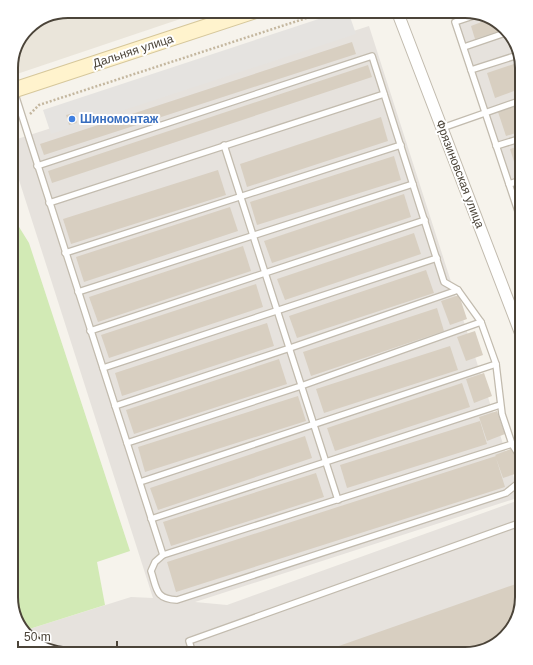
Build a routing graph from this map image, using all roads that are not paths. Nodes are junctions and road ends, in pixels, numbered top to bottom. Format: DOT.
graph roads {
  1 [pos="233,18"];
  2 [pos="400,18"];
  3 [pos="467,18"];
  4 [pos="501,34"];
  5 [pos="464,48"];
  6 [pos="513,56"];
  7 [pos="471,70"];
  8 [pos="18,89"];
  9 [pos="384,94"];
  10 [pos="515,103"];
  11 [pos="18,106"];
  12 [pos="486,113"];
  13 [pos="442,128"];
  14 [pos="515,140"];
  15 [pos="224,145"];
  16 [pos="401,145"];
  17 [pos="496,146"];
  18 [pos="37,166"];
  19 [pos="515,182"];
  20 [pos="413,184"];
  21 [pos="509,184"];
  22 [pos="241,197"];
  23 [pos="515,202"];
  24 [pos="49,203"];
  25 [pos="425,220"];
  26 [pos="253,235"];
  27 [pos="65,253"];
  28 [pos="437,258"];
  29 [pos="265,273"];
  30 [pos="458,290"];
  31 [pos="78,292"];
  32 [pos="278,311"];
  33 [pos="515,314"];
  34 [pos="481,322"];
  35 [pos="90,331"];
  36 [pos="290,348"];
  37 [pos="496,364"];
  38 [pos="102,368"];
  39 [pos="301,386"];
  40 [pos="500,405"];
  41 [pos="115,406"];
  42 [pos="314,425"];
  43 [pos="127,443"];
  44 [pos="512,444"];
  45 [pos="515,449"];
  46 [pos="326,462"];
  47 [pos="140,482"];
  48 [pos="515,486"];
  49 [pos="338,500"];
  50 [pos="151,519"];
  51 [pos="515,525"];
  52 [pos="163,556"];
  53 [pos="191,647"];
  1 -- 8 [label="street, Дальняя улица"];
  2 -- 13 [label="street, Фрязиновская улица"];
  3 -- 5 [label="lane"];
  4 -- 5 [label="lane"];
  5 -- 7 [label="lane"];
  6 -- 7 [label="lane"];
  7 -- 12 [label="lane"];
  9 -- 15 [label="lane"];
  9 -- 16 [label="lane"];
  9 -- 18 [label="lane"];
  10 -- 12 [label="lane"];
  11 -- 18 [label="lane"];
  12 -- 13 [label="lane"];
  12 -- 17 [label="lane"];
  13 -- 33 [label="street, Фрязиновская улица"];
  14 -- 17 [label="lane"];
  15 -- 22 [label="lane"];
  15 -- 24 [label="lane"];
  16 -- 20 [label="lane"];
  16 -- 22 [label="lane"];
  17 -- 21 [label="lane"];
  18 -- 24 [label="lane"];
  19 -- 21 [label="lane"];
  20 -- 25 [label="lane"];
  20 -- 26 [label="lane"];
  21 -- 23 [label="lane"];
  22 -- 26 [label="lane"];
  22 -- 27 [label="lane"];
  24 -- 27 [label="lane"];
  25 -- 28 [label="lane"];
  25 -- 29 [label="lane"];
  26 -- 29 [label="lane"];
  26 -- 31 [label="lane"];
  27 -- 31 [label="lane"];
  28 -- 30 [label="lane"];
  28 -- 32 [label="lane"];
  29 -- 32 [label="lane"];
  29 -- 35 [label="lane"];
  30 -- 34 [label="lane"];
  30 -- 36 [label="lane"];
  31 -- 35 [label="lane"];
  32 -- 36 [label="lane"];
  32 -- 38 [label="lane"];
  34 -- 37 [label="lane"];
  34 -- 39 [label="lane"];
  35 -- 38 [label="lane"];
  36 -- 39 [label="lane"];
  36 -- 41 [label="lane"];
  37 -- 40 [label="lane"];
  37 -- 42 [label="lane"];
  38 -- 41 [label="lane"];
  39 -- 42 [label="lane"];
  39 -- 43 [label="lane"];
  40 -- 44 [label="lane"];
  40 -- 46 [label="lane"];
  41 -- 43 [label="lane"];
  42 -- 46 [label="lane"];
  42 -- 47 [label="lane"];
  43 -- 47 [label="lane"];
  44 -- 45 [label="lane"];
  44 -- 49 [label="lane"];
  46 -- 49 [label="lane"];
  46 -- 50 [label="lane"];
  47 -- 50 [label="lane"];
  48 -- 52 [label="lane"];
  49 -- 52 [label="lane"];
  50 -- 52 [label="lane"];
  51 -- 53 [label="lane"];
}
